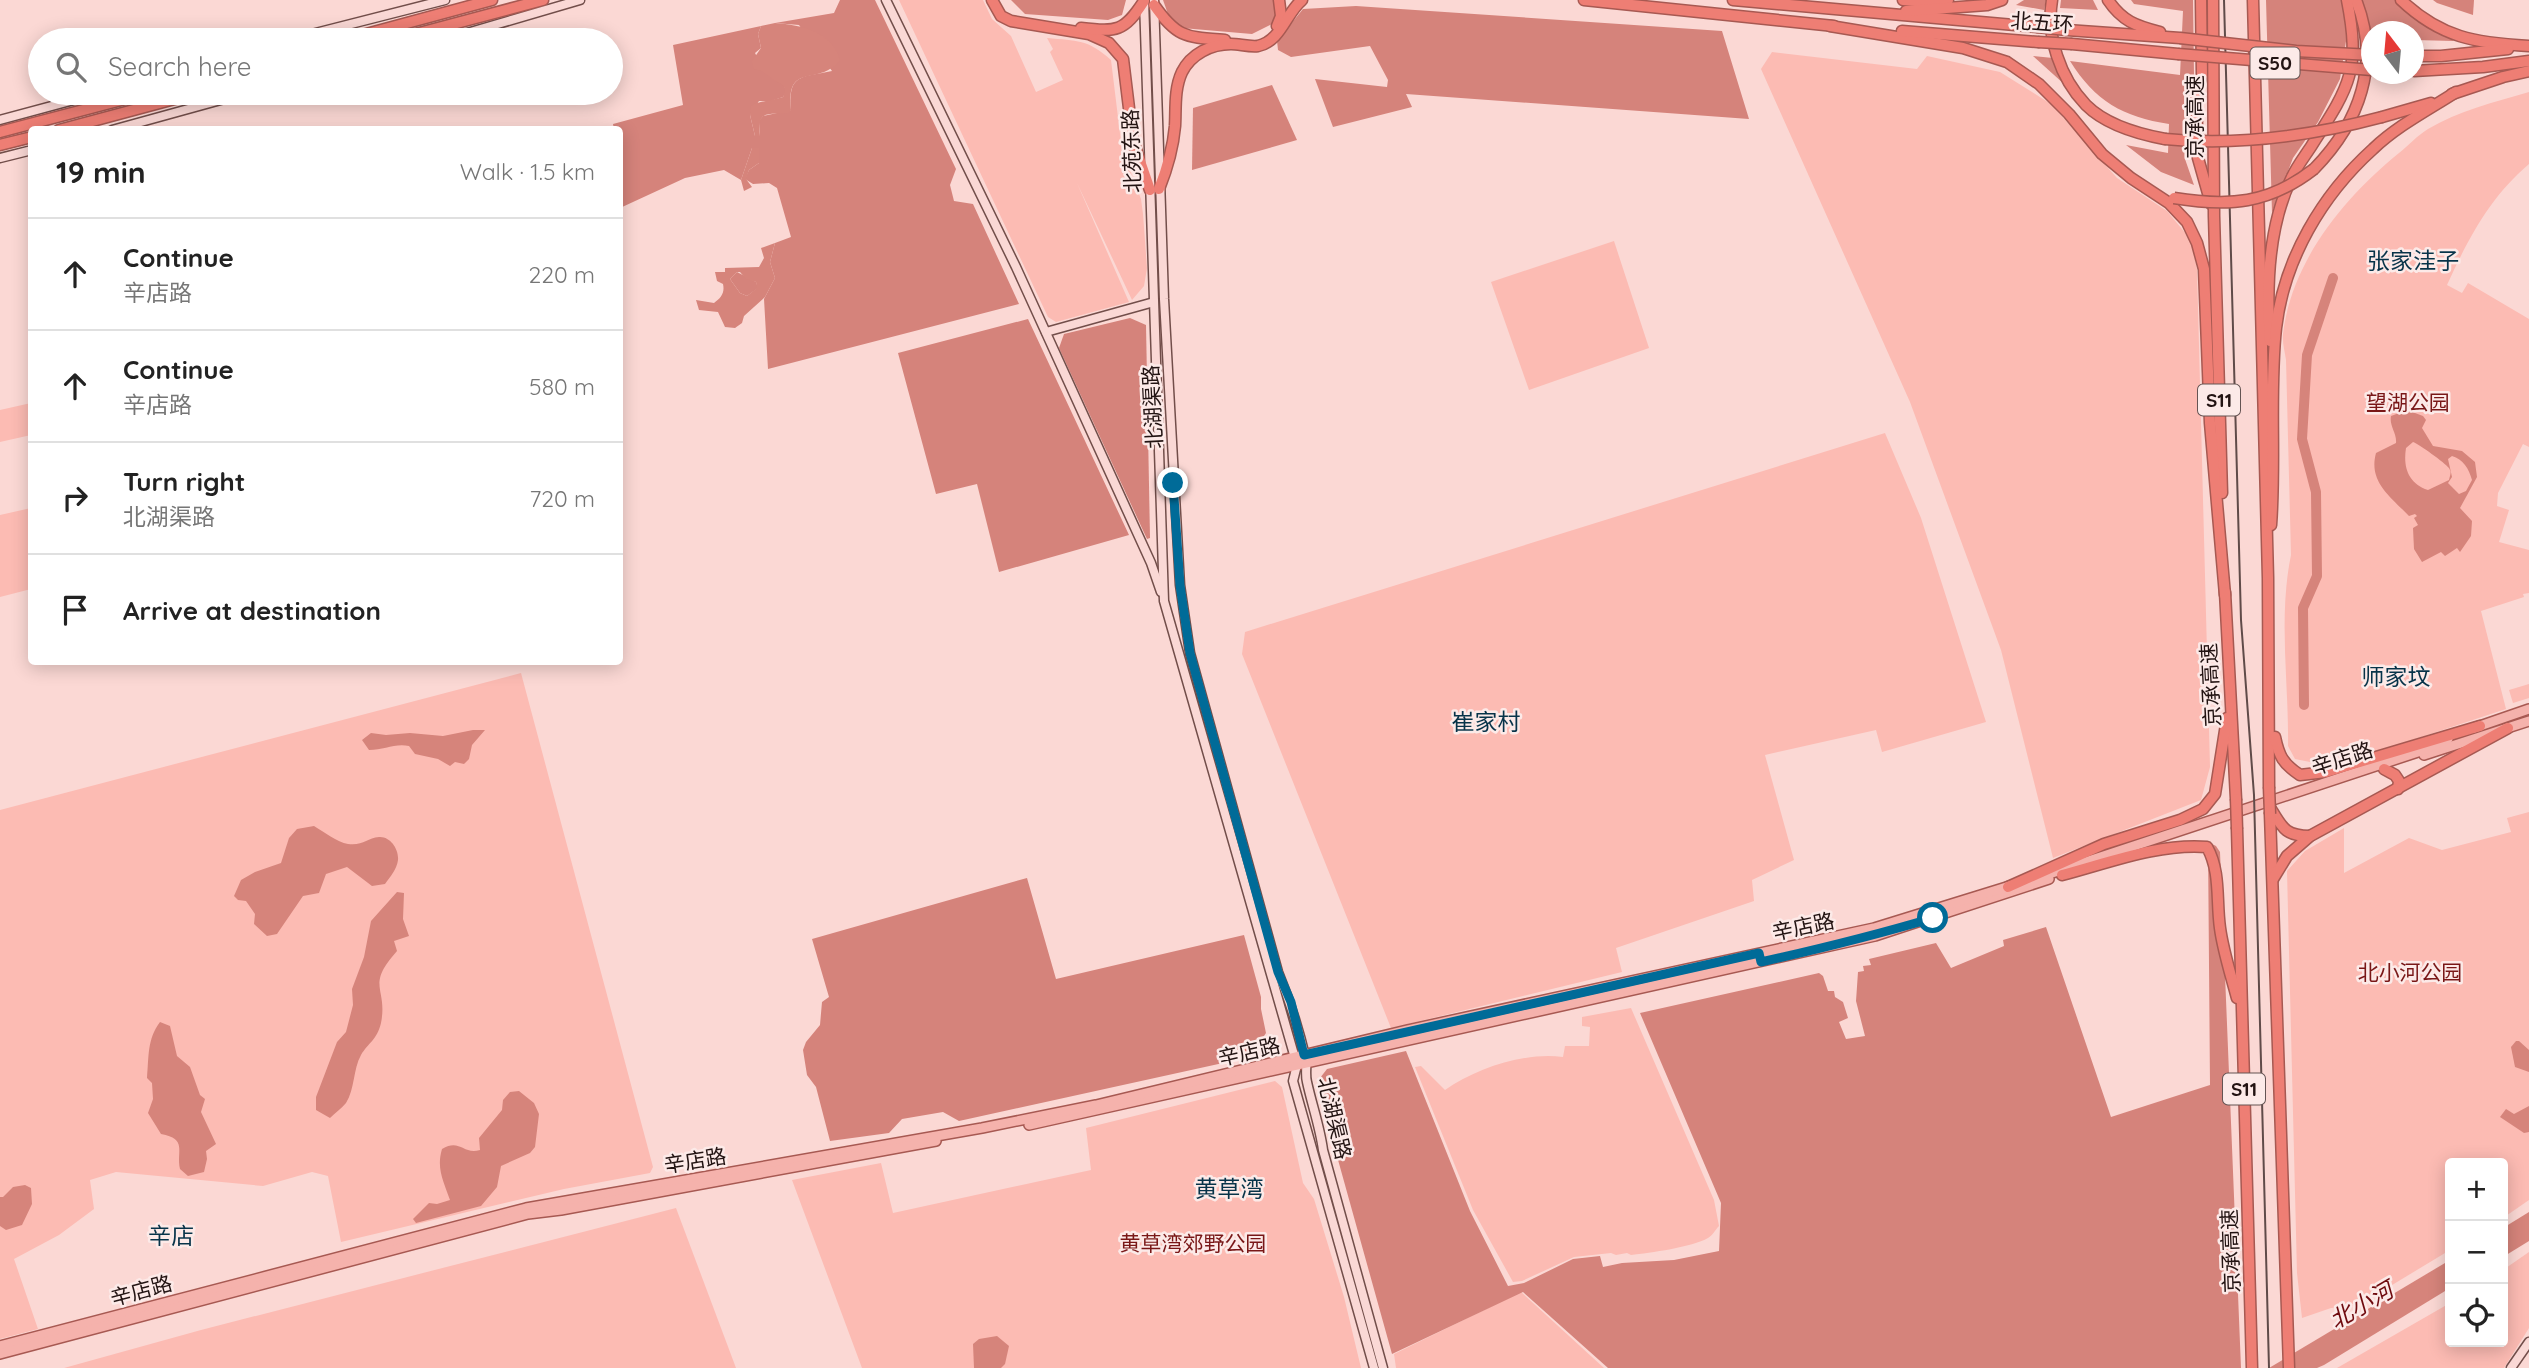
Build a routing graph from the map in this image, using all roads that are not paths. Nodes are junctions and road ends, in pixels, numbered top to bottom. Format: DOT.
graph roads {
  1 [pos="445,0"];
  2 [pos="492,0"];
  3 [pos="543,0"];
  4 [pos="580,0"];
  5 [pos="886,0"];
  6 [pos="993,0"];
  7 [pos="1279,0"];
  8 [pos="1302,0"];
  9 [pos="1584,0"];
  10 [pos="1733,0"];
  11 [pos="1903,0"];
  12 [pos="1948,0"];
  13 [pos="2002,0"];
  14 [pos="2053,0"];
  15 [pos="2108,0"];
  16 [pos="2201,0"];
  17 [pos="2213,0"];
  18 [pos="2253,0"];
  19 [pos="2347,0"];
  20 [pos="2357,0"];
  21 [pos="2402,0"];
  22 [pos="1149,1"];
  23 [pos="1863,13"];
  24 [pos="1830,26"];
  25 [pos="335,28"];
  26 [pos="388,28"];
  27 [pos="438,28"];
  28 [pos="484,28"];
  29 [pos="2180,38"];
  30 [pos="2529,46"];
  31 [pos="2361,54"];
  32 [pos="2424,56"];
  33 [pos="2529,61"];
  34 [pos="2361,69"];
  35 [pos="2424,70"];
  36 [pos="2529,71"];
  37 [pos="2456,92"];
  38 [pos="56,105"];
  39 [pos="102,105"];
  40 [pos="153,105"];
  41 [pos="204,105"];
  42 [pos="0,120"];
  43 [pos="75,126"];
  44 [pos="126,126"];
  45 [pos="0,132"];
  46 [pos="28,138"];
  47 [pos="0,145"];
  48 [pos="28,151"];
  49 [pos="0,158"];
  50 [pos="2131,178"];
  51 [pos="1154,190"];
  52 [pos="2214,216"];
  53 [pos="1164,299"];
  54 [pos="1154,302"];
  55 [pos="1046,332"];
  56 [pos="2273,387"];
  57 [pos="2268,578"];
  58 [pos="2225,596"];
  59 [pos="1164,601"];
  60 [pos="2231,701"];
  61 [pos="2529,709"];
  62 [pos="2270,712"];
  63 [pos="2529,721"];
  64 [pos="2480,726"];
  65 [pos="2508,728"];
  66 [pos="2384,769"];
  67 [pos="2398,789"];
  68 [pos="2270,811"];
  69 [pos="2310,836"];
  70 [pos="2066,876"];
  71 [pos="2273,880"];
  72 [pos="2008,887"];
  73 [pos="1760,958"];
  74 [pos="2242,1020"];
  75 [pos="1301,1060"];
  76 [pos="2529,1342"];
  77 [pos="0,1346"];
  78 [pos="0,1354"];
  79 [pos="1374,1368"];
  80 [pos="1383,1368"];
  81 [pos="2252,1368"];
  82 [pos="2289,1368"];
  83 [pos="2511,1368"];
  1 -- 25 [label="main road"];
  2 -- 26 [label="highway"];
  3 -- 27 [label="highway"];
  4 -- 28 [label="main road"];
  5 -- 55 [label="main road"];
  6 -- 22 [label="highway"];
  6 -- 51 [label="highway"];
  7 -- 22 [label="highway"];
  8 -- 51 [label="highway"];
  9 -- 24 [label="highway, 北五环 / S50"];
  10 -- 23 [label="highway, 北五环 / S50"];
  11 -- 12 [label="highway"];
  13 -- 23 [label="highway"];
  14 -- 37 [label="highway, bridge"];
  15 -- 29 [label="highway"];
  16 -- 52 [label="highway"];
  17 -- 52 [label="highway, 京承高速 / S11"];
  18 -- 57 [label="highway, S11"];
  19 -- 56 [label="highway"];
  20 -- 50 [label="highway, bridge"];
  21 -- 30 [label="highway"];
  22 -- 51 [label="main road, 北苑东路"];
  23 -- 29 [label="highway, 北五环 / S50, bridge"];
  24 -- 34 [label="highway, 北五环 / S50, bridge"];
  24 -- 50 [label="highway"];
  29 -- 31 [label="highway, 北五环 / S50, bridge"];
  30 -- 32 [label="highway"];
  33 -- 35 [label="highway"];
  36 -- 37 [label="highway"];
  37 -- 56 [label="highway"];
  38 -- 42 [label="main road"];
  39 -- 45 [label="highway"];
  40 -- 43 [label="highway"];
  41 -- 44 [label="main road"];
  46 -- 47 [label="highway"];
  48 -- 49 [label="main road"];
  50 -- 58 [label="highway"];
  51 -- 53 [label="main road, 北苑东路"];
  51 -- 54 [label="main road, 北苑东路"];
  52 -- 58 [label="highway, 京承高速 / S11"];
  53 -- 75 [label="main road, 北湖渠路"];
  54 -- 55 [label="main road"];
  54 -- 59 [label="main road, 北湖渠路"];
  55 -- 59 [label="main road"];
  56 -- 57 [label="highway"];
  57 -- 62 [label="highway, S11"];
  58 -- 60 [label="highway, 京承高速 / S11"];
  59 -- 75 [label="main road, 北湖渠路"];
  60 -- 72 [label="highway"];
  60 -- 74 [label="highway, 京承高速 / S11, bridge"];
  61 -- 64 [label="main road, 辛店路"];
  62 -- 64 [label="highway"];
  62 -- 68 [label="highway, S11, bridge"];
  63 -- 65 [label="main road, 辛店路"];
  64 -- 72 [label="main road, 辛店路"];
  65 -- 66 [label="main road, 辛店路"];
  65 -- 67 [label="highway"];
  66 -- 67 [label="highway"];
  66 -- 70 [label="main road, 辛店路"];
  67 -- 69 [label="highway"];
  68 -- 69 [label="highway"];
  68 -- 71 [label="highway, S11"];
  69 -- 71 [label="highway"];
  70 -- 73 [label="main road, 辛店路"];
  70 -- 74 [label="highway"];
  71 -- 82 [label="highway, S11"];
  72 -- 73 [label="main road, 辛店路"];
  73 -- 75 [label="main road, 辛店路"];
  74 -- 81 [label="highway, 京承高速 / S11"];
  75 -- 77 [label="main road, 辛店路"];
  75 -- 78 [label="main road, 辛店路"];
  75 -- 79 [label="main road, 北湖渠路"];
  75 -- 80 [label="main road, 北湖渠路"];
  76 -- 83 [label="main road"];
}
